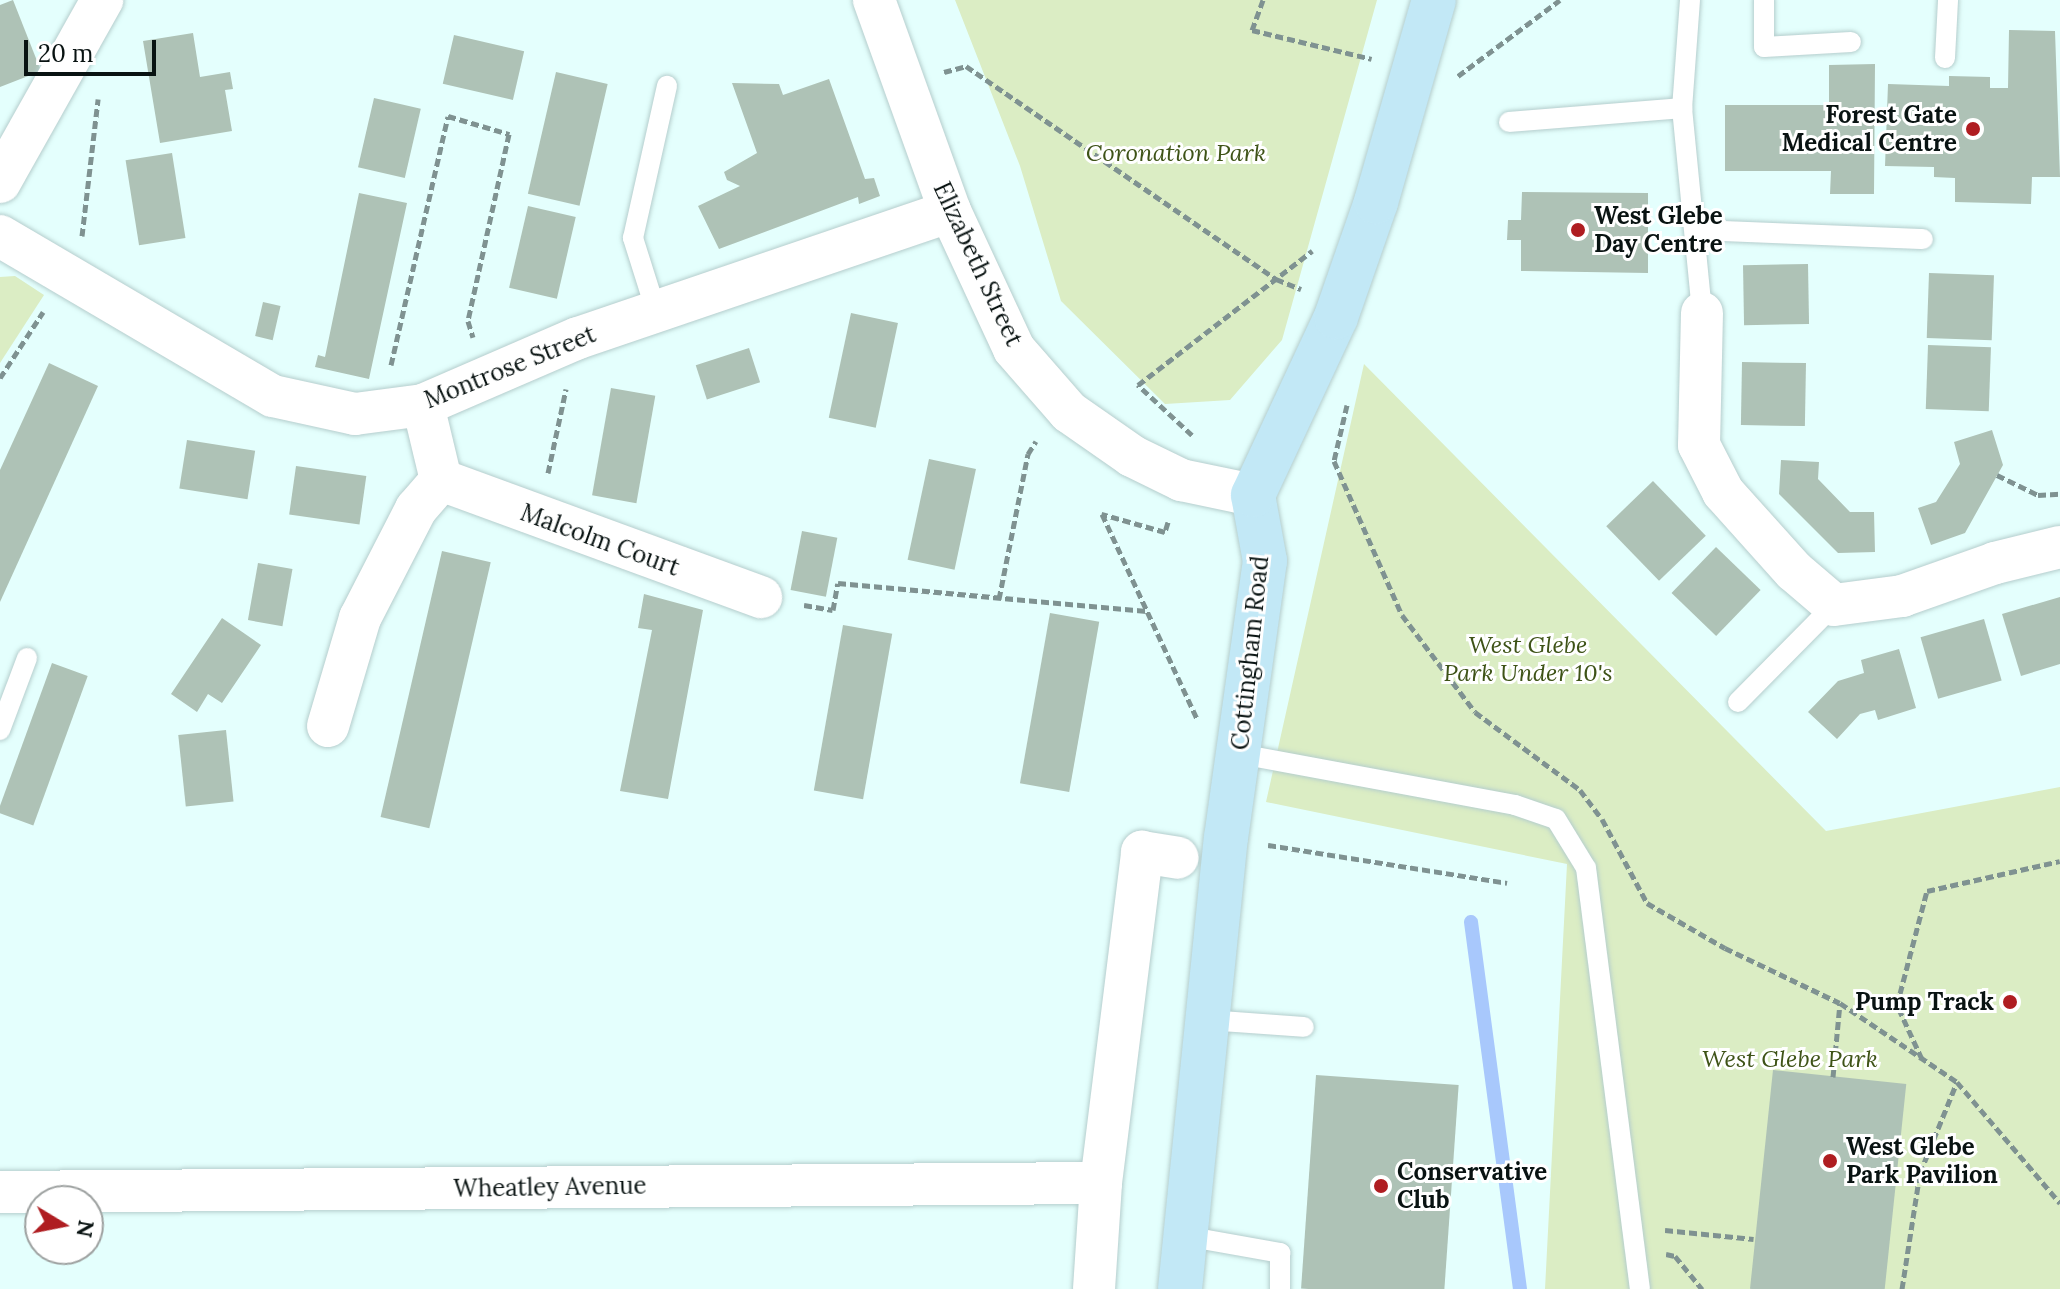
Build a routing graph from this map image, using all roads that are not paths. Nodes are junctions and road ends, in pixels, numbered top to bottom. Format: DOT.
graph roads {
  1 [pos="102,0"];
  2 [pos="874,0"];
  3 [pos="1434,0"];
  4 [pos="1690,0"];
  5 [pos="1764,0"];
  6 [pos="1948,0"];
  7 [pos="1851,42"];
  8 [pos="1945,58"];
  9 [pos="667,86"];
  10 [pos="1682,108"];
  11 [pos="1509,122"];
  12 [pos="0,182"];
  13 [pos="950,211"];
  14 [pos="1696,230"];
  15 [pos="0,236"];
  16 [pos="1923,239"];
  17 [pos="656,311"];
  18 [pos="1702,313"];
  19 [pos="406,407"];
  20 [pos="441,480"];
  21 [pos="1253,495"];
  22 [pos="2060,547"];
  23 [pos="761,597"];
  24 [pos="1834,605"];
  25 [pos="27,658"];
  26 [pos="1738,702"];
  27 [pos="328,726"];
  28 [pos="0,730"];
  29 [pos="1240,754"];
  30 [pos="1178,858"];
  31 [pos="1207,1020"];
  32 [pos="1304,1027"];
  33 [pos="1101,1183"];
  34 [pos="0,1192"];
  35 [pos="1185,1236"];
  36 [pos="1094,1289"];
  37 [pos="1180,1289"];
  38 [pos="1280,1289"];
  39 [pos="1640,1289"];
  1 -- 12 [label="street"];
  2 -- 13 [label="street, Elizabeth Street"];
  3 -- 21 [label="street"];
  4 -- 10 [label="lane"];
  5 -- 7 [label="lane"];
  6 -- 8 [label="lane"];
  9 -- 17 [label="lane"];
  10 -- 11 [label="lane"];
  10 -- 14 [label="lane"];
  13 -- 17 [label="street, Montrose Street"];
  13 -- 21 [label="street, Elizabeth Street"];
  14 -- 16 [label="lane"];
  14 -- 18 [label="lane"];
  15 -- 19 [label="street, Montrose Street"];
  17 -- 19 [label="street, Montrose Street"];
  18 -- 24 [label="street"];
  19 -- 20 [label="street"];
  20 -- 23 [label="street, Malcolm Court"];
  20 -- 27 [label="street"];
  21 -- 29 [label="street, Cottingham Road"];
  22 -- 24 [label="street"];
  24 -- 26 [label="lane"];
  25 -- 28 [label="lane"];
  29 -- 31 [label="street, Cottingham Road"];
  29 -- 39 [label="lane"];
  30 -- 33 [label="street"];
  31 -- 32 [label="lane"];
  31 -- 35 [label="street, Cottingham Road"];
  33 -- 34 [label="street, Wheatley Avenue"];
  33 -- 36 [label="street"];
  35 -- 37 [label="street, Cottingham Road"];
  35 -- 38 [label="lane"];
}
